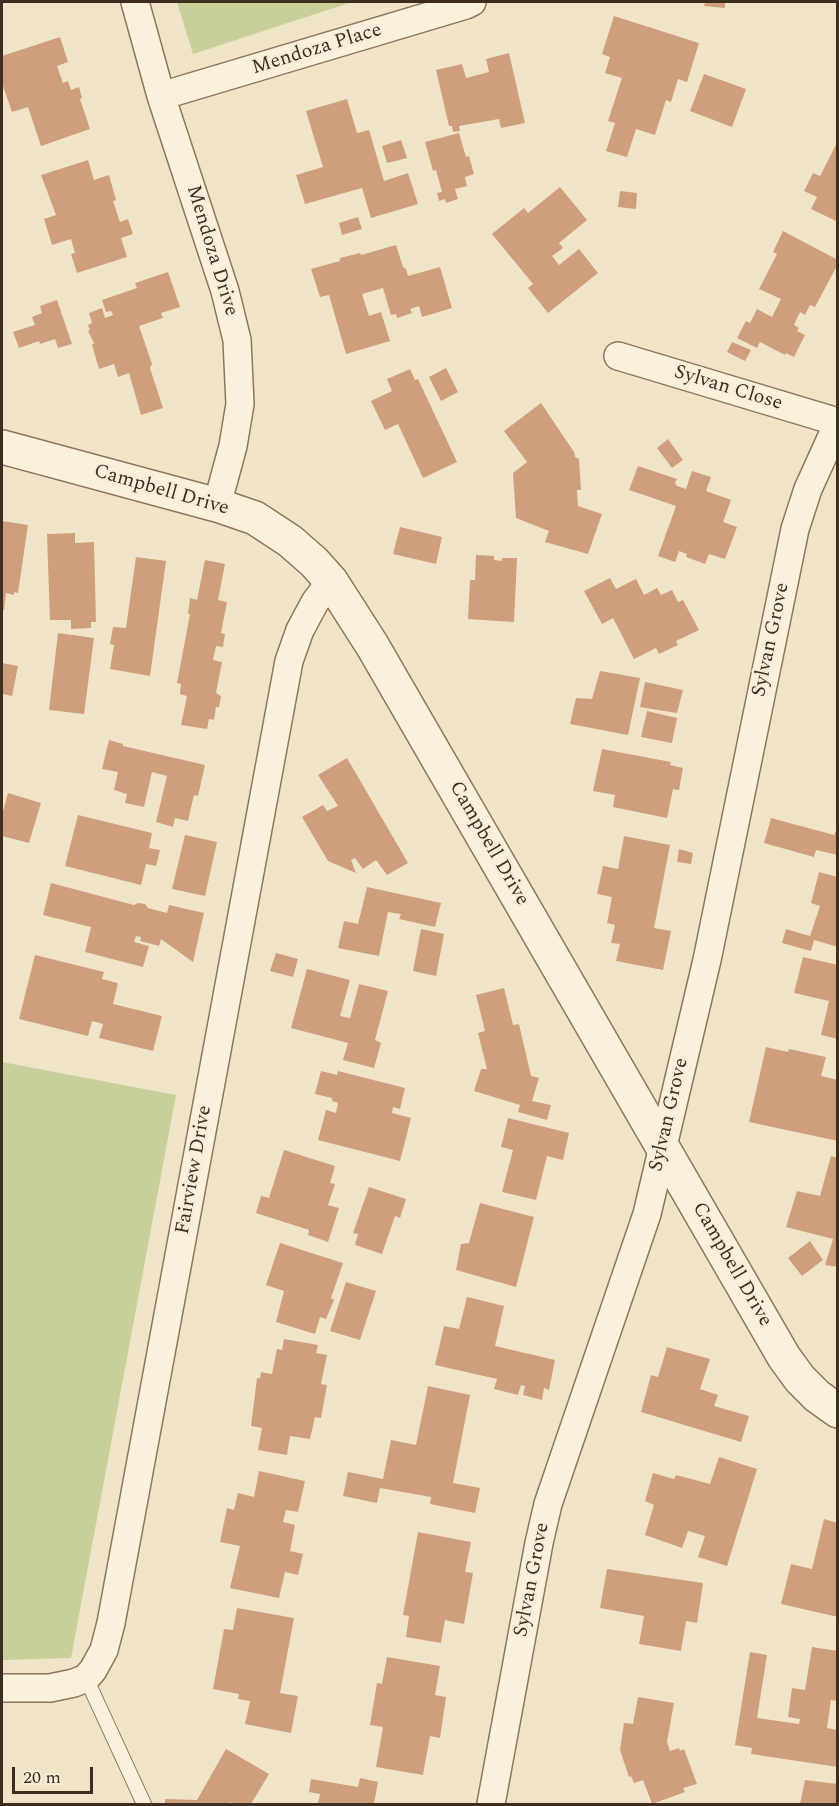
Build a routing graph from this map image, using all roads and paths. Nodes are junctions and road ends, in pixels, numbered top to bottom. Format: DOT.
graph roads {
  1 [pos="135,2"];
  2 [pos="472,2"];
  3 [pos="161,96"];
  4 [pos="618,356"];
  5 [pos="837,422"];
  6 [pos="2,447"];
  7 [pos="217,505"];
  8 [pos="331,581"];
  9 [pos="664,1148"];
  10 [pos="837,1411"];
  11 [pos="86,1678"];
  12 [pos="2,1688"];
  13 [pos="144,1804"];
  14 [pos="490,1804"];
  1 -- 3 [label="street, Mendoza Drive"];
  2 -- 3 [label="street, Mendoza Place"];
  3 -- 7 [label="street, Mendoza Drive"];
  4 -- 5 [label="street, Sylvan Close"];
  5 -- 9 [label="street, Sylvan Grove"];
  6 -- 7 [label="street, Campbell Drive"];
  7 -- 8 [label="street, Campbell Drive"];
  8 -- 9 [label="street, Campbell Drive"];
  8 -- 11 [label="street, Fairview Drive"];
  9 -- 10 [label="street, Campbell Drive"];
  9 -- 14 [label="street, Sylvan Grove"];
  11 -- 12 [label="street"];
  11 -- 13 [label="lane"];
}
